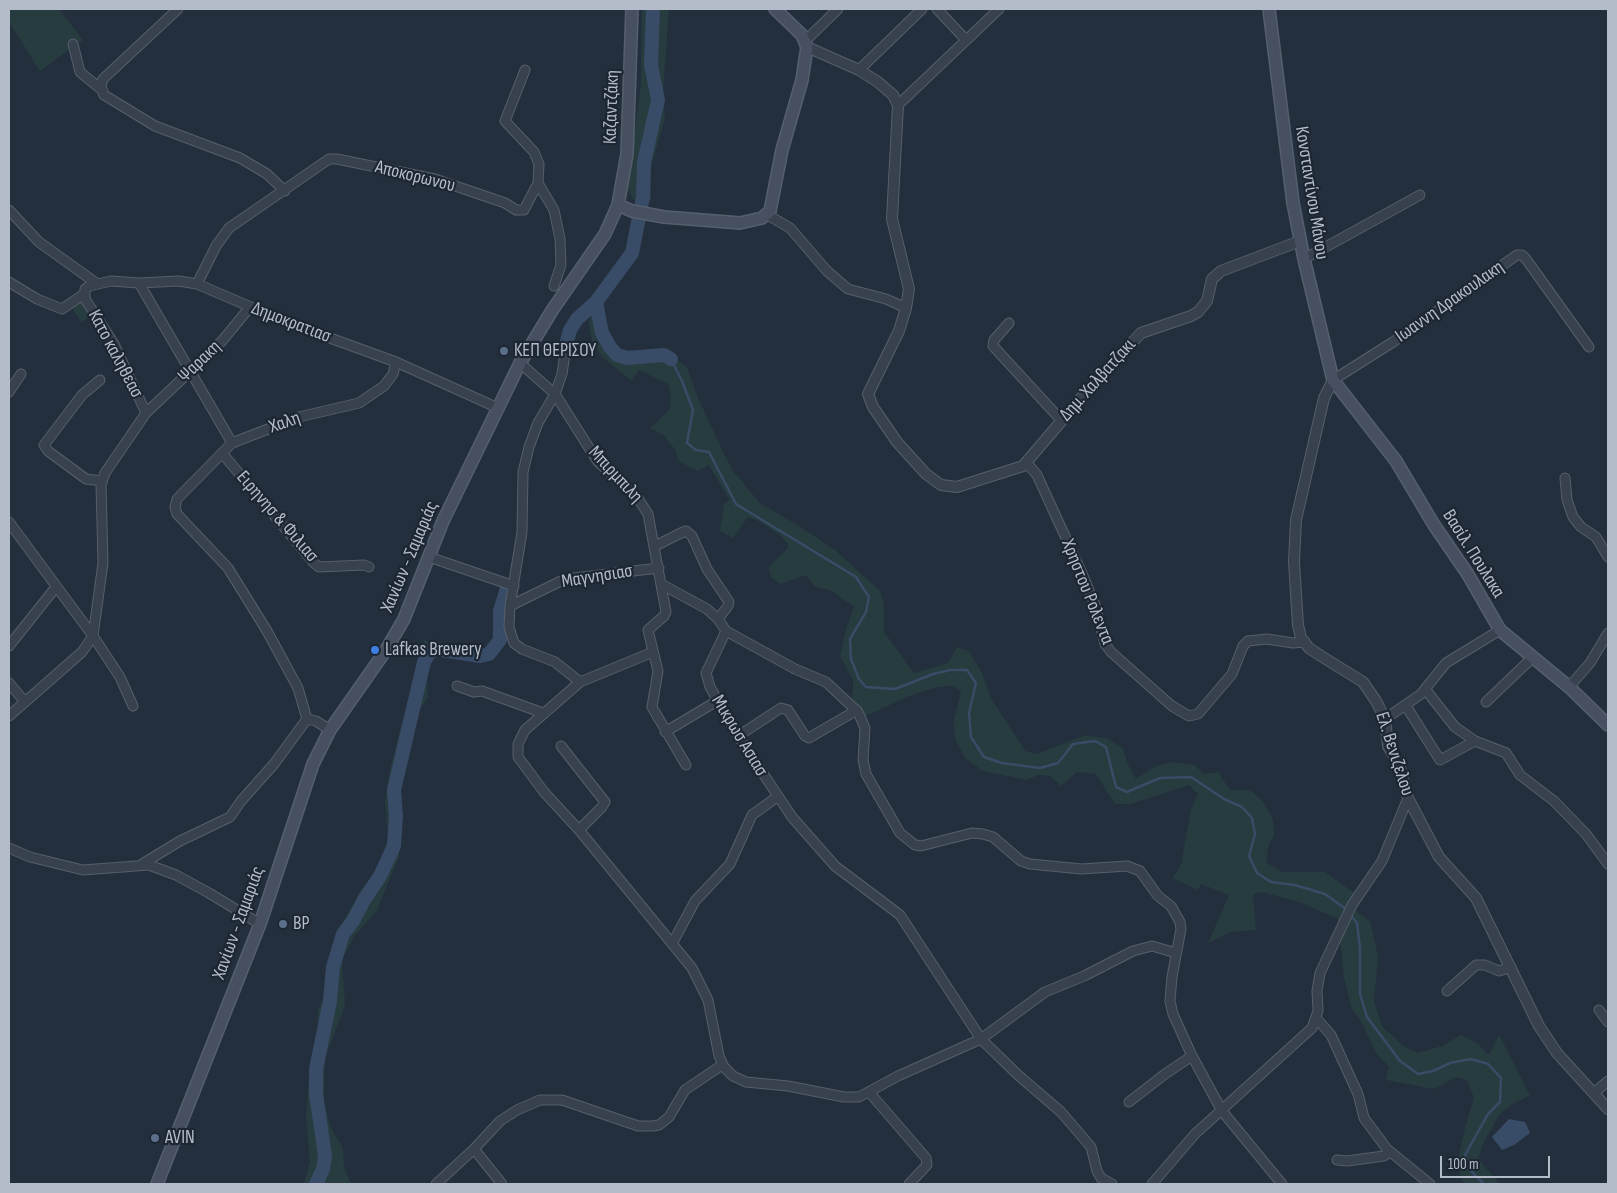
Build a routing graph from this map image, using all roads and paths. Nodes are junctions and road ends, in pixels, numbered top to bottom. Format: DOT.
graph roads {
  1 [pos="178,9"];
  2 [pos="632,9"];
  3 [pos="775,9"];
  4 [pos="838,9"];
  5 [pos="922,9"];
  6 [pos="937,9"];
  7 [pos="998,9"];
  8 [pos="1269,9"];
  9 [pos="966,40"];
  10 [pos="73,44"];
  11 [pos="806,44"];
  12 [pos="525,70"];
  13 [pos="858,70"];
  14 [pos="102,90"];
  15 [pos="898,105"];
  16 [pos="538,183"];
  17 [pos="285,191"];
  18 [pos="1420,195"];
  19 [pos="618,205"];
  20 [pos="9,210"];
  21 [pos="766,214"];
  22 [pos="1300,241"];
  23 [pos="1304,259"];
  24 [pos="9,282"];
  25 [pos="96,283"];
  26 [pos="139,283"];
  27 [pos="197,284"];
  28 [pos="554,286"];
  29 [pos="84,295"];
  30 [pos="250,307"];
  31 [pos="906,308"];
  32 [pos="1009,323"];
  33 [pos="566,347"];
  34 [pos="1589,347"];
  35 [pos="396,362"];
  36 [pos="520,363"];
  37 [pos="190,372"];
  38 [pos="20,374"];
  39 [pos="100,380"];
  40 [pos="1333,380"];
  41 [pos="9,392"];
  42 [pos="555,394"];
  43 [pos="498,408"];
  44 [pos="146,412"];
  45 [pos="1062,420"];
  46 [pos="232,443"];
  47 [pos="222,452"];
  48 [pos="1027,463"];
  49 [pos="1565,478"];
  50 [pos="102,481"];
  51 [pos="9,522"];
  52 [pos="655,546"];
  53 [pos="429,557"];
  54 [pos="1608,557"];
  55 [pos="369,567"];
  56 [pos="659,568"];
  57 [pos="661,584"];
  58 [pos="514,586"];
  59 [pos="56,587"];
  60 [pos="510,606"];
  61 [pos="718,619"];
  62 [pos="1500,630"];
  63 [pos="726,631"];
  64 [pos="1608,633"];
  65 [pos="93,636"];
  66 [pos="1305,642"];
  67 [pos="9,646"];
  68 [pos="653,652"];
  69 [pos="1532,658"];
  70 [pos="580,682"];
  71 [pos="9,683"];
  72 [pos="456,686"];
  73 [pos="1569,687"];
  74 [pos="1425,688"];
  75 [pos="717,701"];
  76 [pos="25,702"];
  77 [pos="1486,702"];
  78 [pos="133,706"];
  79 [pos="1406,706"];
  80 [pos="857,710"];
  81 [pos="543,713"];
  82 [pos="9,716"];
  83 [pos="307,719"];
  84 [pos="1385,719"];
  85 [pos="1608,725"];
  86 [pos="330,730"];
  87 [pos="665,732"];
  88 [pos="738,736"];
  89 [pos="1475,741"];
  90 [pos="561,746"];
  91 [pos="686,765"];
  92 [pos="777,797"];
  93 [pos="1408,798"];
  94 [pos="578,830"];
  95 [pos="9,848"];
  96 [pos="142,864"];
  97 [pos="1608,864"];
  98 [pos="260,924"];
  99 [pos="672,944"];
  100 [pos="1176,953"];
  101 [pos="1511,967"];
  102 [pos="1447,991"];
  103 [pos="1599,1010"];
  104 [pos="1317,1019"];
  105 [pos="1608,1022"];
  106 [pos="981,1038"];
  107 [pos="1192,1056"];
  108 [pos="722,1065"];
  109 [pos="1608,1081"];
  110 [pos="869,1092"];
  111 [pos="1595,1092"];
  112 [pos="1129,1102"];
  113 [pos="1608,1109"];
  114 [pos="1222,1111"];
  115 [pos="474,1149"];
  116 [pos="1390,1152"];
  117 [pos="1337,1160"];
  118 [pos="157,1184"];
  119 [pos="436,1184"];
  120 [pos="502,1184"];
  121 [pos="910,1184"];
  122 [pos="1112,1184"];
  123 [pos="1152,1184"];
  124 [pos="1282,1184"];
  125 [pos="1430,1184"];
  1 -- 14 [label="street"];
  2 -- 19 [label="main road, Καζαντζάκη"];
  3 -- 11 [label="main road"];
  4 -- 11 [label="street"];
  5 -- 13 [label="street"];
  6 -- 9 [label="street"];
  7 -- 9 [label="street"];
  8 -- 22 [label="main road, Κονσταντίνου Μάνου"];
  9 -- 15 [label="street"];
  10 -- 14 [label="street"];
  11 -- 13 [label="street"];
  11 -- 21 [label="main road"];
  12 -- 16 [label="street, Αποκορωνου"];
  13 -- 15 [label="street"];
  14 -- 17 [label="street"];
  15 -- 31 [label="street"];
  16 -- 17 [label="street, Αποκορωνου"];
  16 -- 28 [label="street"];
  17 -- 27 [label="street, Αποκορωνου"];
  18 -- 23 [label="street"];
  19 -- 21 [label="main road"];
  19 -- 36 [label="main road, Χανίων - Σαμαριάς"];
  20 -- 25 [label="street"];
  21 -- 31 [label="street"];
  22 -- 23 [label="main road, Κονσταντίνου Μάνου"];
  22 -- 45 [label="street, Δημ. Χαλβατζακι"];
  23 -- 40 [label="main road, Κονσταντίνου Μάνου"];
  24 -- 29 [label="street"];
  25 -- 26 [label="street, Δημοκρατιασ"];
  25 -- 29 [label="street"];
  26 -- 27 [label="street, Δημοκρατιασ"];
  26 -- 37 [label="street"];
  27 -- 30 [label="street, Δημοκρατιασ"];
  29 -- 44 [label="street, Κατο καληθεασ"];
  30 -- 35 [label="street, Δημοκρατιασ"];
  30 -- 37 [label="street, Ψαρακη"];
  31 -- 48 [label="street"];
  32 -- 45 [label="street"];
  33 -- 42 [label="street"];
  34 -- 40 [label="street, Ιωαννη Δρακουλακη"];
  35 -- 43 [label="street, Δημοκρατιασ"];
  35 -- 46 [label="street, Χαλη"];
  36 -- 42 [label="street, Μπιρμπιλη"];
  36 -- 43 [label="main road, Χανίων - Σαμαριάς"];
  37 -- 44 [label="street, Ψαρακη"];
  37 -- 46 [label="street"];
  38 -- 41 [label="street"];
  39 -- 50 [label="street"];
  40 -- 62 [label="main road, Βασίλ. Πουλακα"];
  40 -- 66 [label="street"];
  42 -- 52 [label="street, Μπιρμπιλη"];
  42 -- 58 [label="street"];
  43 -- 53 [label="main road, Χανίων - Σαμαριάς"];
  44 -- 50 [label="street, Ψαρακη"];
  45 -- 48 [label="street, Δημ. Χαλβατζακι"];
  46 -- 47 [label="street, Χαλη"];
  47 -- 55 [label="street, Ειρηνησ & Φιλιασ"];
  47 -- 83 [label="street, Χαλη"];
  48 -- 66 [label="street, Χρηστου Ρολεντα"];
  49 -- 54 [label="street"];
  50 -- 65 [label="street"];
  51 -- 59 [label="street"];
  52 -- 56 [label="street, Μπιρμπιλη"];
  52 -- 61 [label="street"];
  53 -- 58 [label="street"];
  53 -- 86 [label="main road, Χανίων - Σαμαριάς"];
  56 -- 57 [label="street, Μπιρμπιλη"];
  56 -- 60 [label="street, Μαγνησιασ"];
  57 -- 61 [label="street"];
  57 -- 68 [label="street, Μπιρμπιλη"];
  58 -- 60 [label="street"];
  59 -- 65 [label="street"];
  59 -- 67 [label="street"];
  60 -- 70 [label="street"];
  61 -- 63 [label="street"];
  62 -- 69 [label="main road, Βασίλ. Πουλακα"];
  62 -- 74 [label="street"];
  63 -- 75 [label="street, Μικρωσ Ασιασ"];
  63 -- 80 [label="street"];
  64 -- 73 [label="street"];
  65 -- 76 [label="street"];
  65 -- 78 [label="street"];
  66 -- 84 [label="street, Ελ. Βενιζελου"];
  68 -- 70 [label="street"];
  68 -- 87 [label="street"];
  69 -- 73 [label="main road, Βασίλ. Πουλακα"];
  69 -- 77 [label="street"];
  70 -- 81 [label="street"];
  71 -- 76 [label="street"];
  72 -- 81 [label="street"];
  73 -- 85 [label="main road, Βασίλ. Πουλακα"];
  74 -- 79 [label="street"];
  74 -- 89 [label="street"];
  75 -- 87 [label="street"];
  75 -- 88 [label="street, Μικρωσ Ασιασ"];
  76 -- 82 [label="street"];
  79 -- 84 [label="street"];
  79 -- 89 [label="street"];
  80 -- 88 [label="street"];
  80 -- 100 [label="street"];
  81 -- 94 [label="street"];
  83 -- 86 [label="street"];
  83 -- 96 [label="street"];
  84 -- 93 [label="street, Ελ. Βενιζελου"];
  86 -- 98 [label="main road, Χανίων - Σαμαριάς"];
  87 -- 91 [label="street"];
  88 -- 92 [label="street, Μικρωσ Ασιασ"];
  89 -- 97 [label="street"];
  90 -- 94 [label="street"];
  92 -- 99 [label="street"];
  92 -- 106 [label="street, Μικρωσ Ασιασ"];
  93 -- 101 [label="street, Ελ. Βενιζελου"];
  93 -- 104 [label="street"];
  94 -- 99 [label="street"];
  95 -- 96 [label="street"];
  96 -- 98 [label="street"];
  98 -- 118 [label="main road, Χανίων - Σαμαριάς"];
  99 -- 108 [label="street"];
  100 -- 106 [label="street"];
  100 -- 107 [label="street"];
  101 -- 102 [label="street"];
  101 -- 111 [label="street, Ελ. Βενιζελου"];
  103 -- 105 [label="street"];
  104 -- 114 [label="street"];
  104 -- 116 [label="street"];
  106 -- 110 [label="street"];
  106 -- 122 [label="street, Μικρωσ Ασιασ"];
  107 -- 112 [label="street"];
  107 -- 114 [label="street"];
  108 -- 110 [label="street"];
  108 -- 115 [label="street"];
  109 -- 111 [label="street"];
  110 -- 121 [label="street"];
  111 -- 113 [label="street, Ελ. Βενιζελου"];
  114 -- 123 [label="street"];
  114 -- 124 [label="street"];
  115 -- 119 [label="street"];
  115 -- 120 [label="street"];
  116 -- 117 [label="street"];
  116 -- 125 [label="street"];
}
